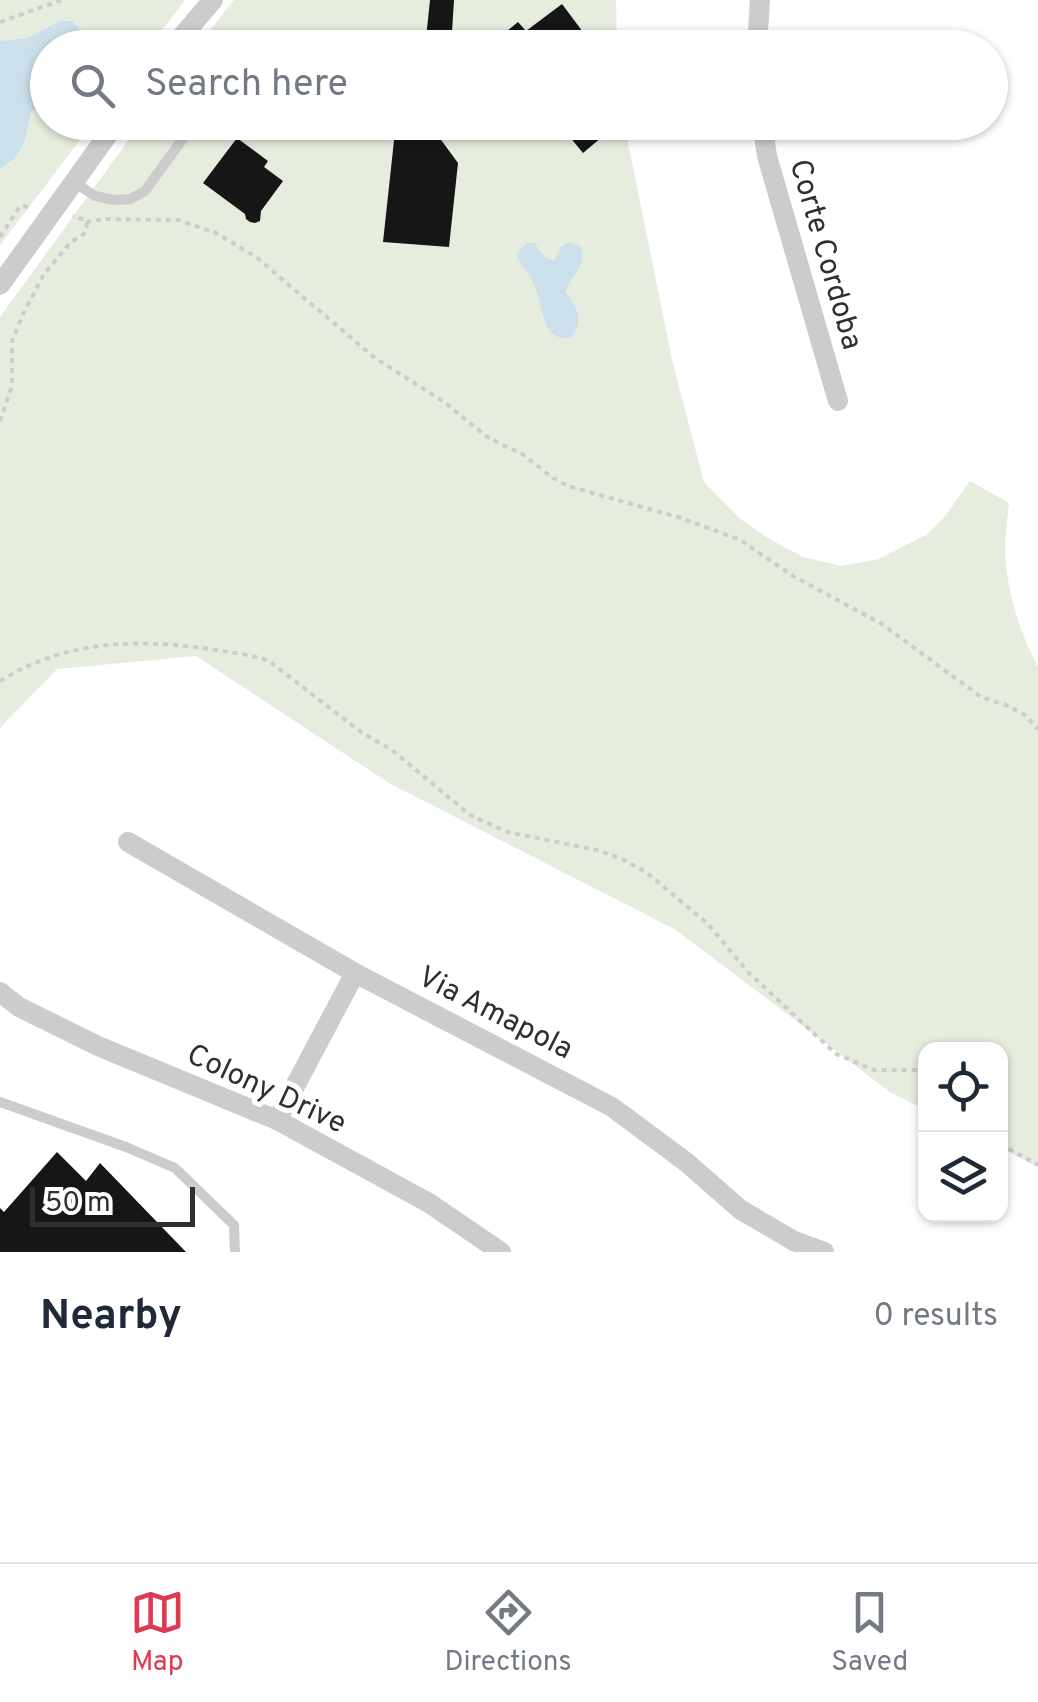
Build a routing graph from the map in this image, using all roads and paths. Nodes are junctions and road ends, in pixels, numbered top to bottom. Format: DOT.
graph roads {
  1 [pos="62,0"];
  2 [pos="213,0"];
  3 [pos="760,0"];
  4 [pos="0,22"];
  5 [pos="188,30"];
  6 [pos="758,30"];
  7 [pos="105,140"];
  8 [pos="181,140"];
  9 [pos="765,140"];
  10 [pos="74,182"];
  11 [pos="29,206"];
  12 [pos="73,216"];
  13 [pos="86,222"];
  14 [pos="0,237"];
  15 [pos="0,285"];
  16 [pos="838,401"];
  17 [pos="0,421"];
  18 [pos="0,681"];
  19 [pos="1038,729"];
  20 [pos="128,842"];
  21 [pos="355,973"];
  22 [pos="0,992"];
  23 [pos="918,1070"];
  24 [pos="0,1102"];
  25 [pos="277,1120"];
  26 [pos="1008,1148"];
  27 [pos="1038,1165"];
  28 [pos="235,1252"];
  29 [pos="501,1252"];
  30 [pos="824,1252"];
  1 -- 4 [label="path"];
  2 -- 5 [label="street"];
  3 -- 6 [label="street"];
  7 -- 10 [label="street"];
  8 -- 10 [label="lane"];
  9 -- 16 [label="street, Corte Cordoba"];
  10 -- 15 [label="street"];
  11 -- 14 [label="path"];
  12 -- 13 [label="path"];
  13 -- 17 [label="path"];
  13 -- 19 [label="path"];
  18 -- 23 [label="path"];
  20 -- 21 [label="street, Via Amapola"];
  21 -- 25 [label="street"];
  21 -- 30 [label="street, Via Amapola"];
  22 -- 25 [label="street, Colony Drive"];
  24 -- 28 [label="lane"];
  25 -- 29 [label="street, Colony Drive"];
  26 -- 27 [label="path"];
}
